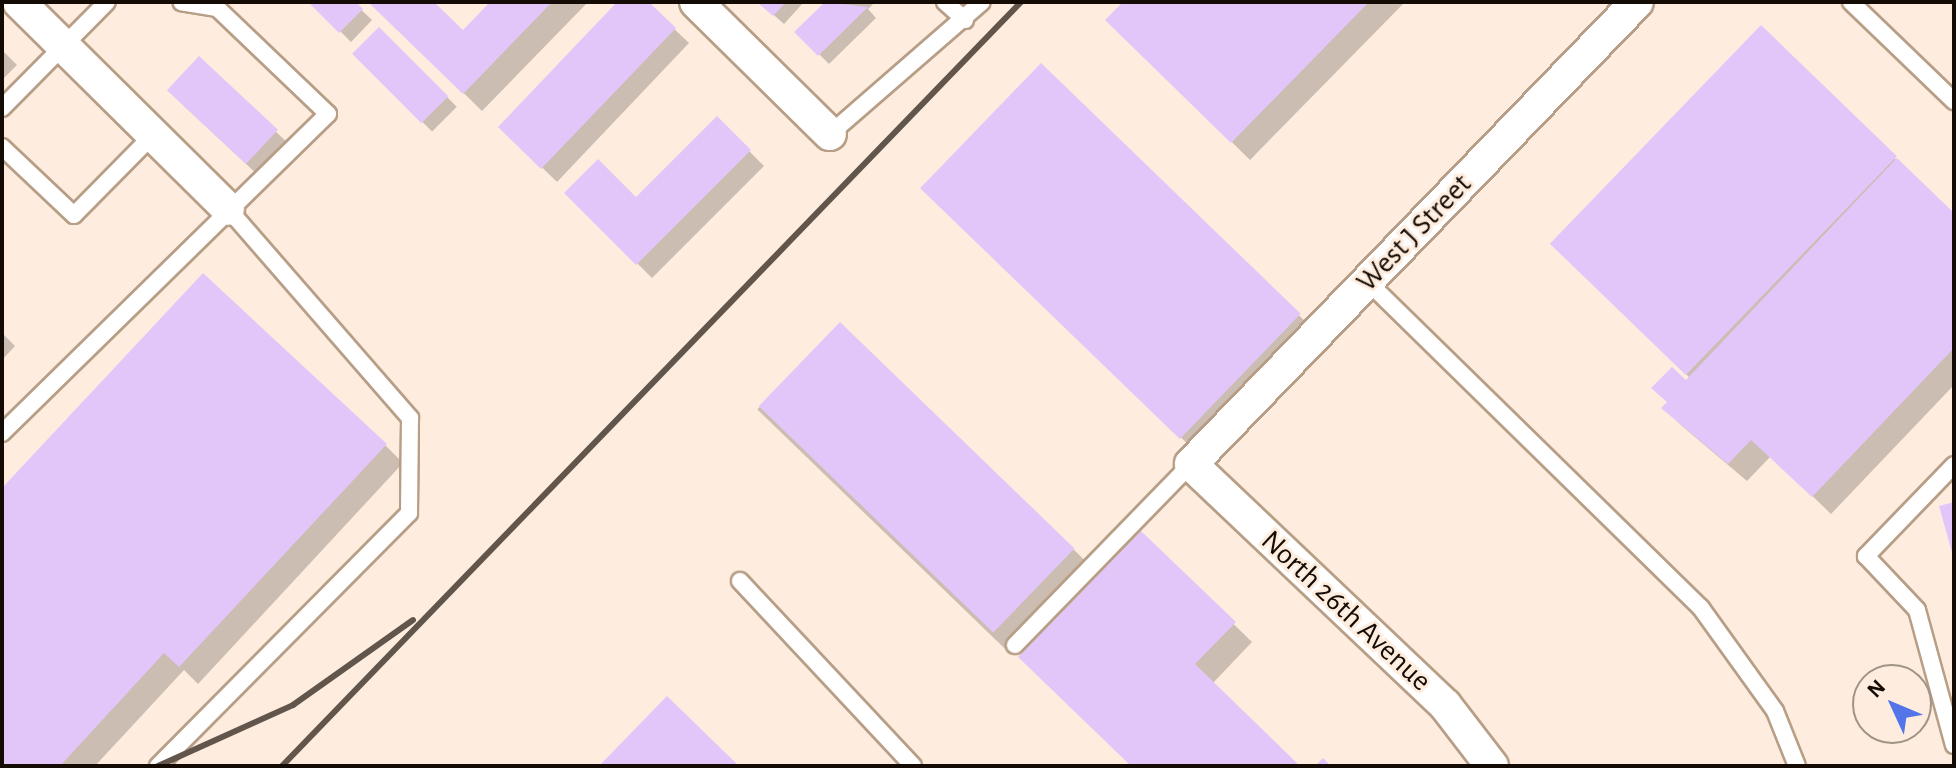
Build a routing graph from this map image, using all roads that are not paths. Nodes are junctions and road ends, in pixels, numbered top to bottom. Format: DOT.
graph roads {
  1 [pos="19,2"];
  2 [pos="107,2"];
  3 [pos="181,2"];
  4 [pos="696,2"];
  5 [pos="945,2"];
  6 [pos="982,2"];
  7 [pos="1637,2"];
  8 [pos="1851,2"];
  9 [pos="965,20"];
  10 [pos="62,45"];
  11 [pos="1954,101"];
  12 [pos="2,108"];
  13 [pos="154,134"];
  14 [pos="830,134"];
  15 [pos="2,147"];
  16 [pos="228,209"];
  17 [pos="1367,281"];
  18 [pos="2,433"];
  19 [pos="1191,464"];
  20 [pos="1954,465"];
  21 [pos="740,581"];
  22 [pos="1015,645"];
  23 [pos="1954,745"];
  24 [pos="158,766"];
  25 [pos="913,766"];
  26 [pos="1492,766"];
  27 [pos="1797,766"];
  1 -- 10 [label="street"];
  2 -- 10 [label="lane"];
  3 -- 16 [label="lane"];
  4 -- 14 [label="street"];
  5 -- 9 [label="lane"];
  6 -- 9 [label="lane"];
  7 -- 17 [label="street, West J Street"];
  8 -- 11 [label="lane"];
  9 -- 14 [label="lane"];
  10 -- 12 [label="lane"];
  10 -- 13 [label="street"];
  13 -- 15 [label="lane"];
  13 -- 16 [label="street"];
  16 -- 18 [label="lane"];
  16 -- 24 [label="lane"];
  17 -- 19 [label="street, West J Street"];
  17 -- 27 [label="lane"];
  19 -- 22 [label="lane"];
  19 -- 26 [label="street, North 26th Avenue"];
  20 -- 23 [label="lane"];
  21 -- 25 [label="lane"];
}
